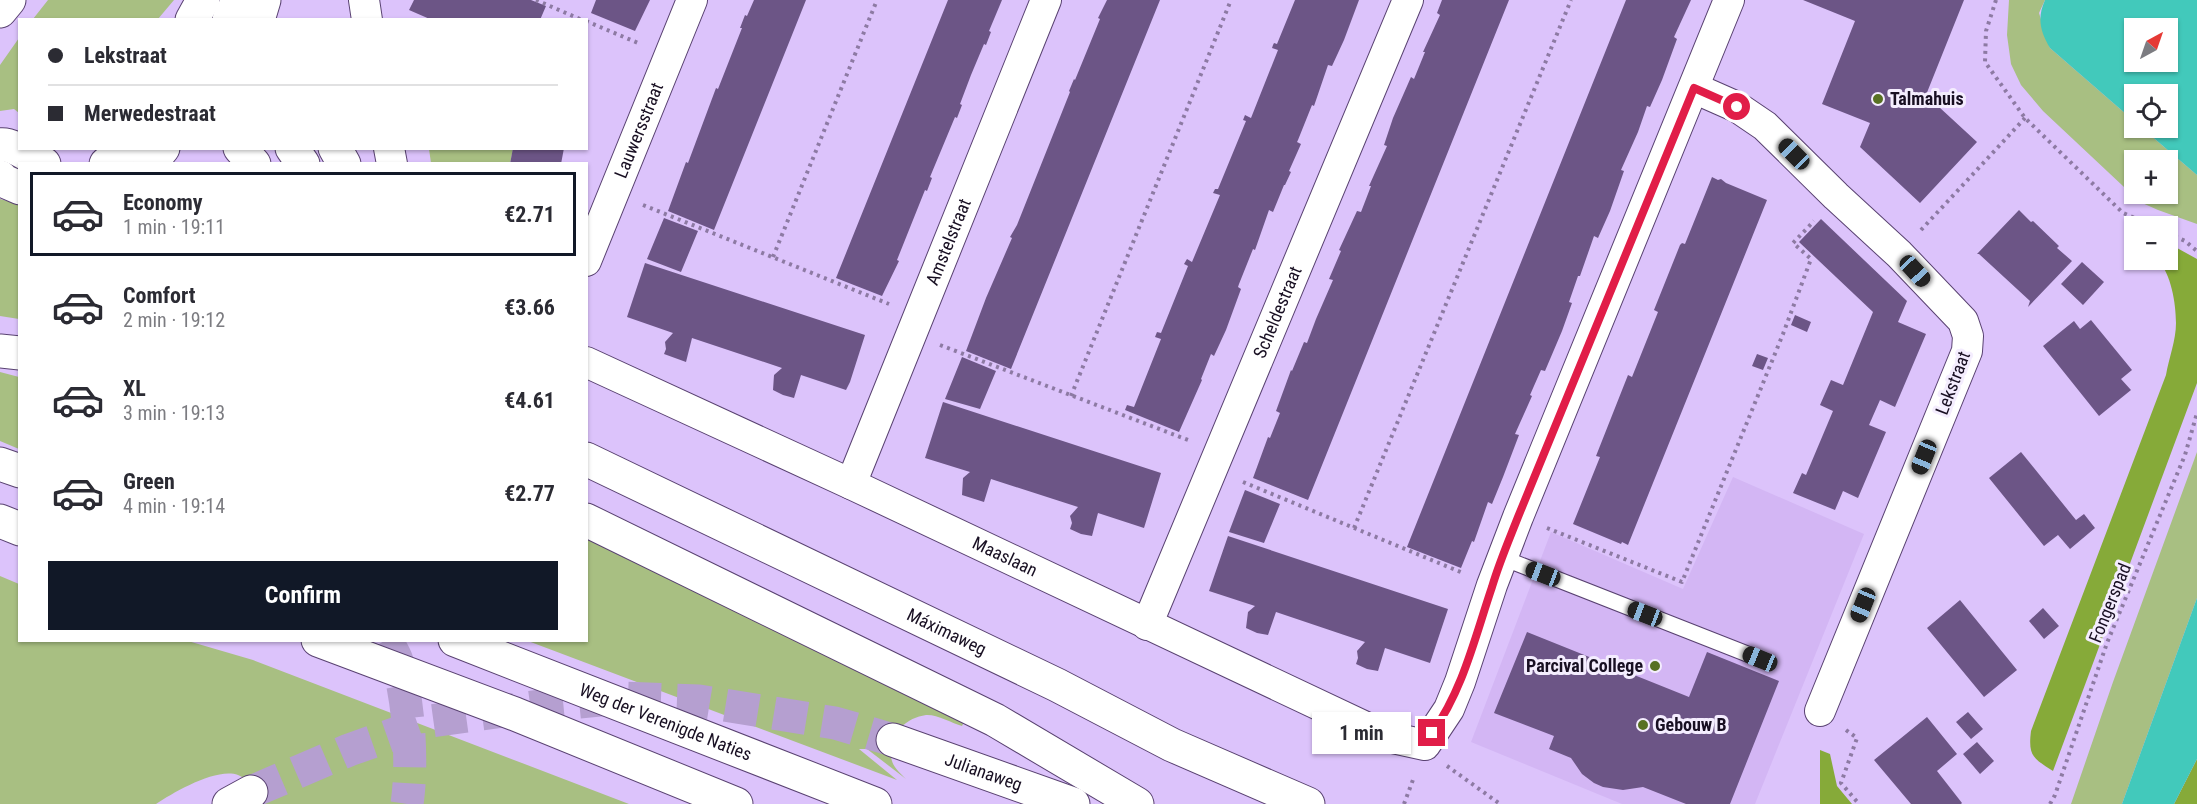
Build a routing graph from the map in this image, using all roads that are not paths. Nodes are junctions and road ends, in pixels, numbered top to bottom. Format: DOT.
graph roads {
  1 [pos="9,0"];
  2 [pos="203,0"];
  3 [pos="264,0"];
  4 [pos="364,0"];
  5 [pos="692,0"];
  6 [pos="1046,0"];
  7 [pos="1408,0"];
  8 [pos="1729,0"];
  9 [pos="0,11"];
  10 [pos="243,16"];
  11 [pos="193,18"];
  12 [pos="367,18"];
  13 [pos="1694,88"];
  14 [pos="0,145"];
  15 [pos="123,150"];
  16 [pos="161,150"];
  17 [pos="242,150"];
  18 [pos="41,162"];
  19 [pos="108,162"];
  20 [pos="152,162"];
  21 [pos="252,162"];
  22 [pos="588,256"];
  23 [pos="0,351"];
  24 [pos="18,353"];
  25 [pos="588,363"];
  26 [pos="588,460"];
  27 [pos="0,464"];
  28 [pos="18,470"];
  29 [pos="851,484"];
  30 [pos="0,521"];
  31 [pos="588,521"];
  32 [pos="18,528"];
  33 [pos="1497,571"];
  34 [pos="1147,625"];
  35 [pos="323,642"];
  36 [pos="460,642"];
  37 [pos="1760,659"];
  38 [pos="1820,711"];
  39 [pos="893,740"];
  40 [pos="736,804"];
  41 [pos="875,804"];
  42 [pos="1073,804"];
  43 [pos="1137,804"];
  44 [pos="1308,804"];
  1 -- 9 [label="main road"];
  2 -- 11 [label="main road"];
  3 -- 10 [label="main road"];
  4 -- 12 [label="street"];
  5 -- 22 [label="street, Lauwersstraat"];
  6 -- 29 [label="street, Amstelstraat"];
  7 -- 34 [label="street, Scheldestraat"];
  8 -- 13 [label="street"];
  13 -- 33 [label="street"];
  13 -- 38 [label="street, Lekstraat"];
  14 -- 18 [label="main road"];
  15 -- 19 [label="main road"];
  16 -- 20 [label="main road"];
  17 -- 21 [label="main road"];
  23 -- 24 [label="main road"];
  25 -- 29 [label="street, Maaslaan"];
  26 -- 44 [label="main road, Máximaweg"];
  27 -- 28 [label="main road"];
  29 -- 34 [label="street, Maaslaan"];
  30 -- 32 [label="main road"];
  31 -- 43 [label="main road"];
  33 -- 34 [label="street, Maaslaan"];
  33 -- 37 [label="lane"];
  35 -- 40 [label="main road"];
  36 -- 41 [label="main road, Weg der Verenigde Naties"];
  39 -- 42 [label="main road, Julianaweg"];
}
